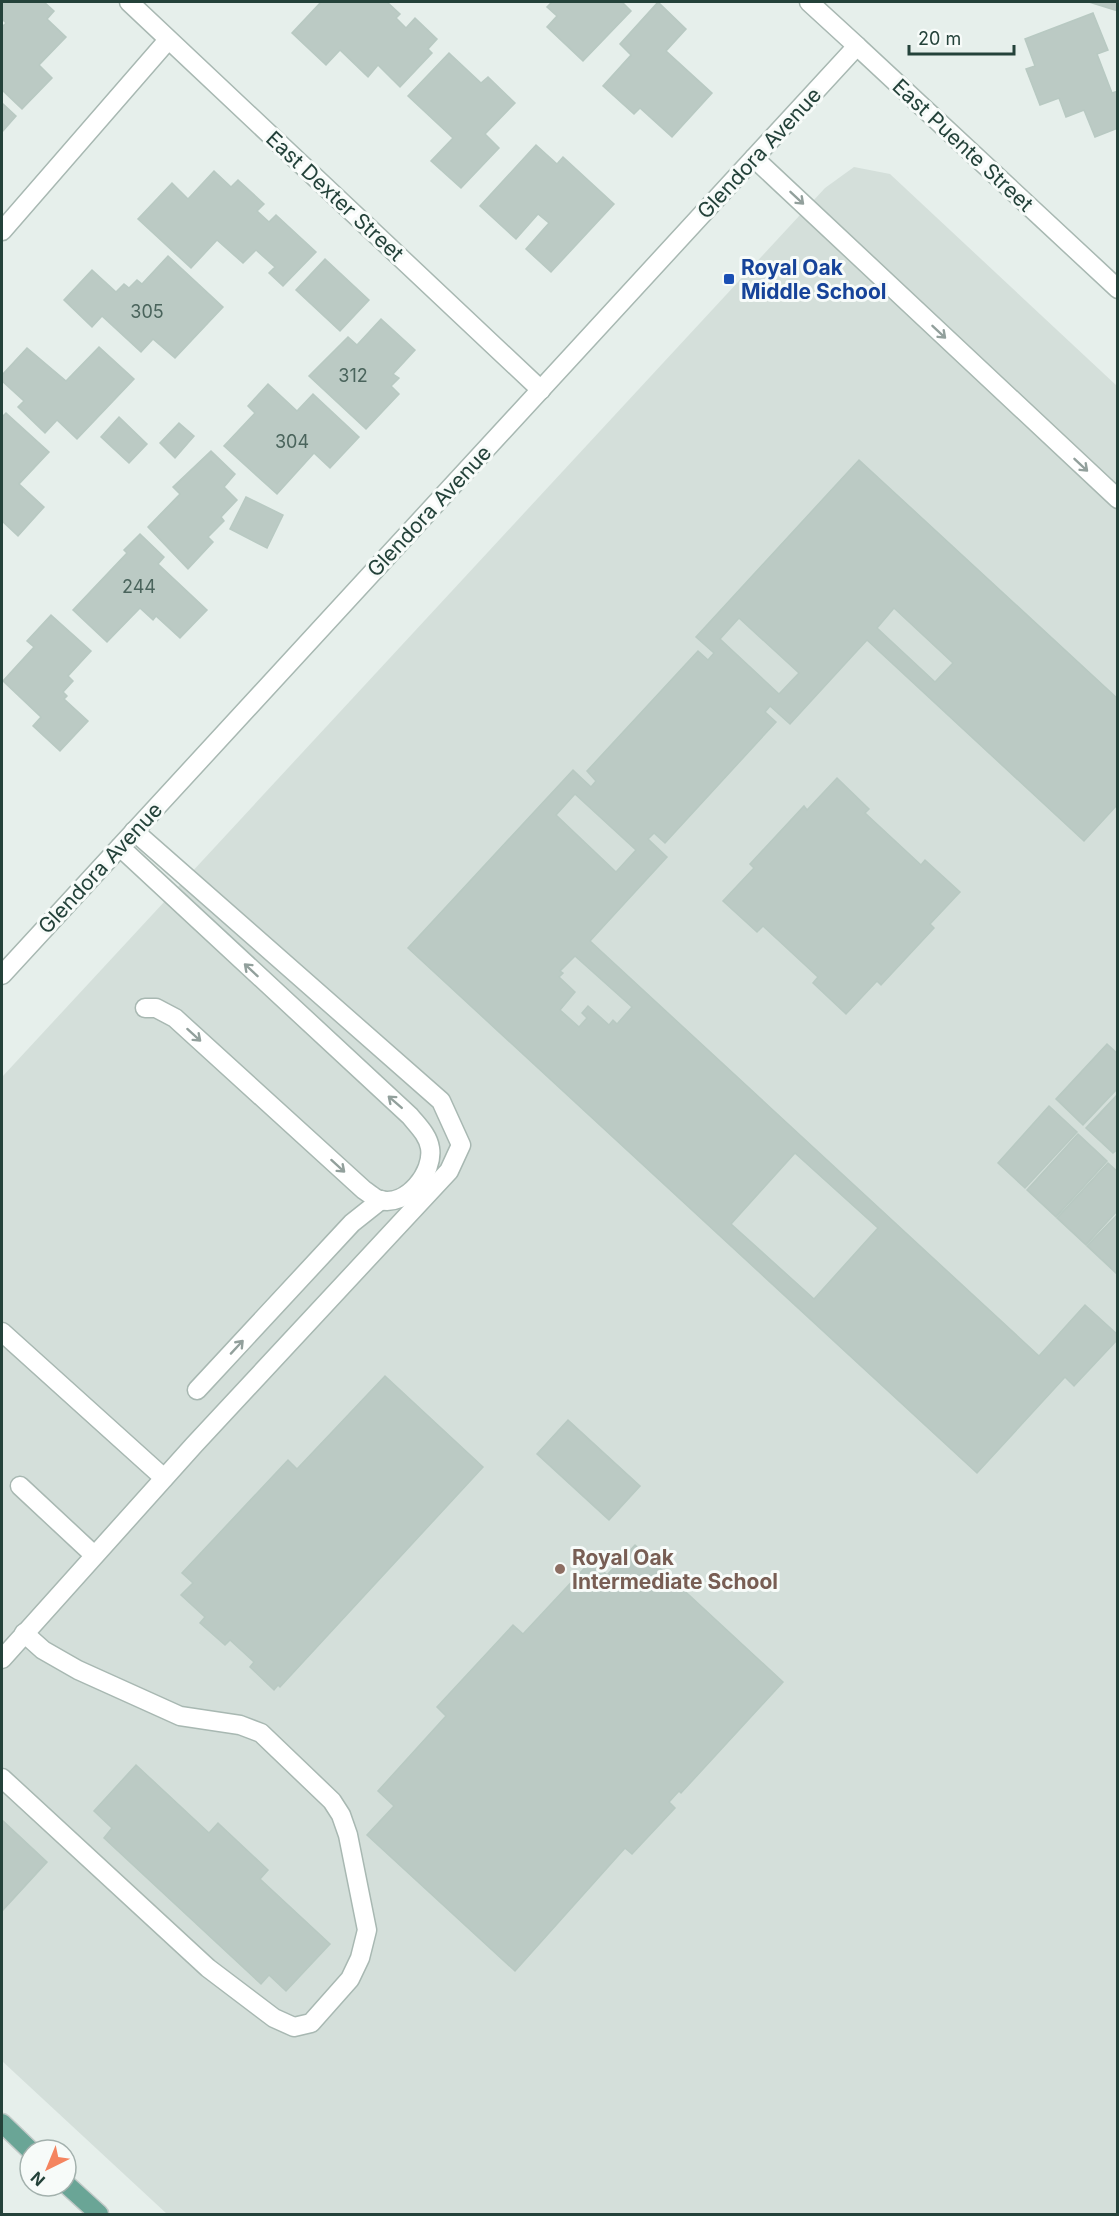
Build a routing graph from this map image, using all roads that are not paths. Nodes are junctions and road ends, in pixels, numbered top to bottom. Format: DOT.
graph roads {
  1 [pos="129,2"];
  2 [pos="809,2"];
  3 [pos="168,40"];
  4 [pos="857,46"];
  5 [pos="754,158"];
  6 [pos="2,231"];
  7 [pos="1118,289"];
  8 [pos="541,390"];
  9 [pos="1118,499"];
  10 [pos="134,831"];
  11 [pos="120,847"];
  12 [pos="2,975"];
  13 [pos="145,1008"];
  14 [pos="381,1200"];
  15 [pos="2,1332"];
  16 [pos="197,1390"];
  17 [pos="164,1478"];
  18 [pos="20,1486"];
  19 [pos="94,1556"];
  20 [pos="24,1633"];
  21 [pos="2,1659"];
  22 [pos="2,1778"];
  23 [pos="2,2123"];
  24 [pos="18,2138"];
  25 [pos="78,2195"];
  26 [pos="99,2214"];
  1 -- 3 [label="street, East Dexter Street"];
  2 -- 4 [label="street, East Puente Street"];
  3 -- 6 [label="street"];
  3 -- 8 [label="street, East Dexter Street"];
  4 -- 5 [label="street, Glendora Avenue"];
  4 -- 7 [label="street, East Puente Street"];
  5 -- 8 [label="street, Glendora Avenue"];
  5 -- 9 [label="street, one-way"];
  8 -- 10 [label="street, Glendora Avenue"];
  10 -- 11 [label="street, Glendora Avenue"];
  10 -- 17 [label="street"];
  11 -- 12 [label="street, Glendora Avenue"];
  14 -- 11 [label="street, one-way"];
  13 -- 14 [label="street, one-way"];
  16 -- 14 [label="street, one-way"];
  15 -- 17 [label="street"];
  17 -- 19 [label="street"];
  18 -- 19 [label="street"];
  19 -- 20 [label="street"];
  20 -- 21 [label="street"];
  20 -- 22 [label="street"];
  23 -- 24 [label="main road"];
  25 -- 26 [label="main road"];
}
